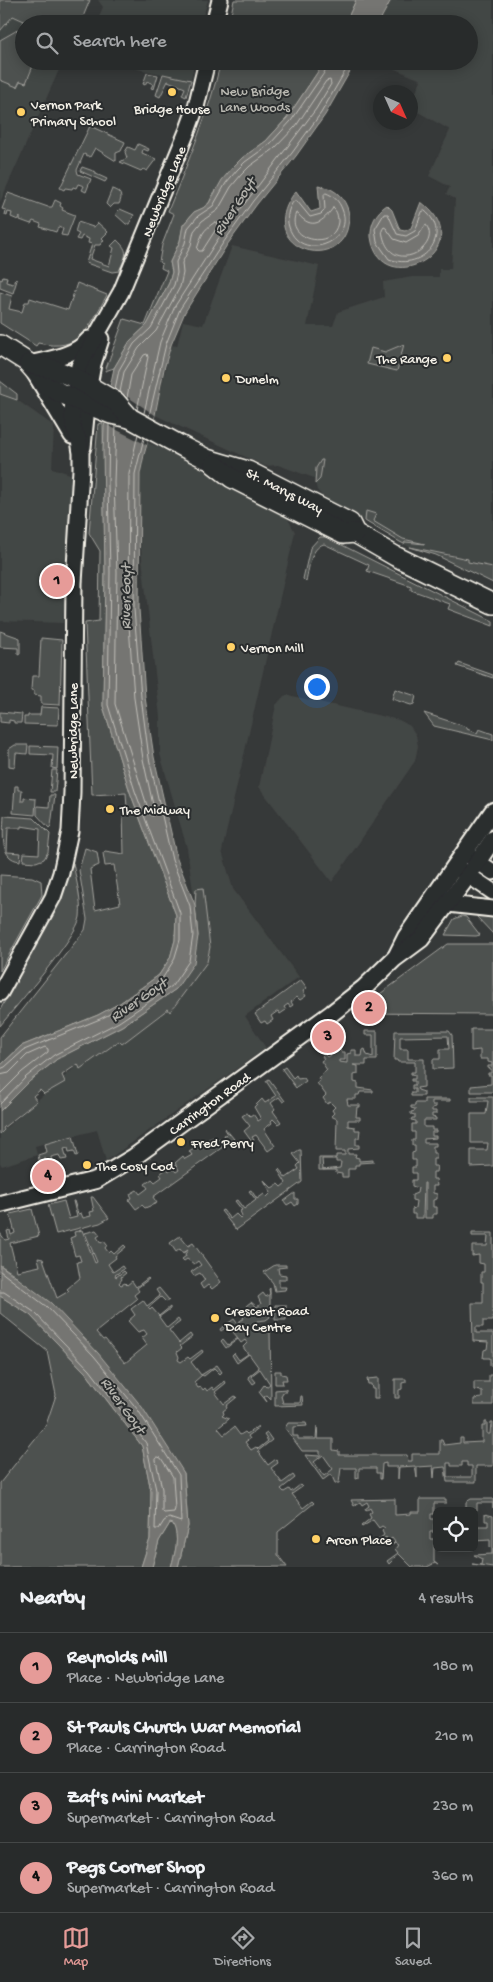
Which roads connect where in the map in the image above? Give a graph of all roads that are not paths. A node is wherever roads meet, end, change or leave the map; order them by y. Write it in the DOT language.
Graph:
graph roads {
  1 [pos="220,0"];
  2 [pos="216,15"];
  3 [pos="205,70"];
  4 [pos="108,316"];
  5 [pos="0,346"];
  6 [pos="29,364"];
  7 [pos="81,391"];
  8 [pos="81,453"];
  9 [pos="493,604"];
  10 [pos="493,811"];
  11 [pos="493,839"];
  12 [pos="471,857"];
  13 [pos="462,871"];
  14 [pos="493,872"];
  15 [pos="493,892"];
  16 [pos="448,904"];
  17 [pos="493,909"];
  18 [pos="394,959"];
  19 [pos="0,993"];
  20 [pos="0,1204"];
  1 -- 2 [label="street"];
  3 -- 4 [label="street, Newbridge Lane"];
  4 -- 6 [label="street"];
  4 -- 7 [label="street, Newbridge Lane"];
  5 -- 6 [label="main road, St. Marys Way"];
  6 -- 7 [label="main road, St. Marys Way"];
  6 -- 8 [label="street"];
  7 -- 8 [label="street, Newbridge Lane"];
  7 -- 9 [label="main road, St. Marys Way"];
  8 -- 19 [label="street, Newbridge Lane"];
  10 -- 12 [label="main road, Carrington Road"];
  11 -- 12 [label="main road, Carrington Road"];
  12 -- 13 [label="main road, Carrington Road"];
  12 -- 14 [label="street"];
  13 -- 15 [label="street"];
  13 -- 16 [label="main road, Carrington Road"];
  13 -- 18 [label="main road, Carrington Road"];
  16 -- 17 [label="street"];
  16 -- 18 [label="main road, Carrington Road"];
  18 -- 20 [label="main road, Carrington Road"];
}
